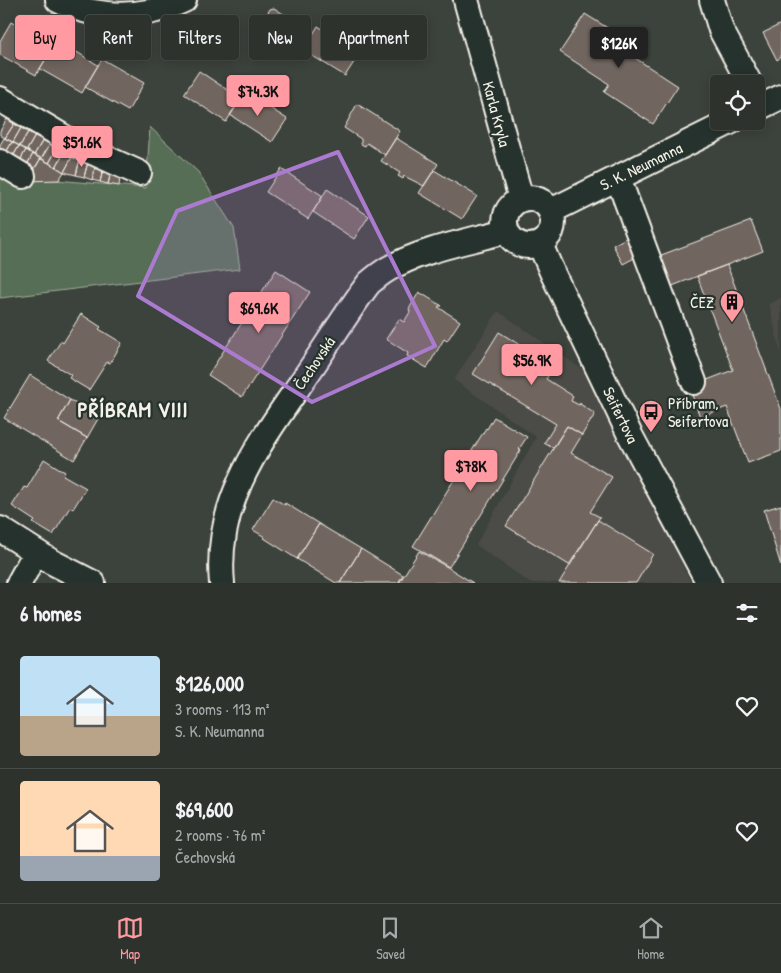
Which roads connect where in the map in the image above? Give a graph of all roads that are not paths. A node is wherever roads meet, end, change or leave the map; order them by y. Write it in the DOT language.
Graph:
graph roads {
  1 [pos="58,0"];
  2 [pos="184,0"];
  3 [pos="466,0"];
  4 [pos="712,0"];
  5 [pos="745,75"];
  6 [pos="0,99"];
  7 [pos="714,130"];
  8 [pos="0,162"];
  9 [pos="139,173"];
  10 [pos="23,176"];
  11 [pos="618,178"];
  12 [pos="521,199"];
  13 [pos="551,211"];
  14 [pos="506,231"];
  15 [pos="540,244"];
  16 [pos="694,382"];
  17 [pos="0,529"];
  18 [pos="36,552"];
  19 [pos="19,583"];
  20 [pos="93,583"];
  21 [pos="222,583"];
  22 [pos="708,583"];
  1 -- 2 [label="street"];
  3 -- 12 [label="street, Karla Kryla"];
  4 -- 5 [label="street"];
  6 -- 9 [label="street"];
  7 -- 11 [label="street, S. K. Neumanna"];
  8 -- 10 [label="street"];
  11 -- 13 [label="street, S. K. Neumanna"];
  11 -- 16 [label="street"];
  12 -- 13 [label="street"];
  12 -- 14 [label="street"];
  13 -- 15 [label="street"];
  14 -- 15 [label="street"];
  14 -- 21 [label="street, Čechovská"];
  15 -- 22 [label="street, Seifertova"];
  17 -- 18 [label="street"];
  18 -- 19 [label="street"];
  18 -- 20 [label="street"];
}
